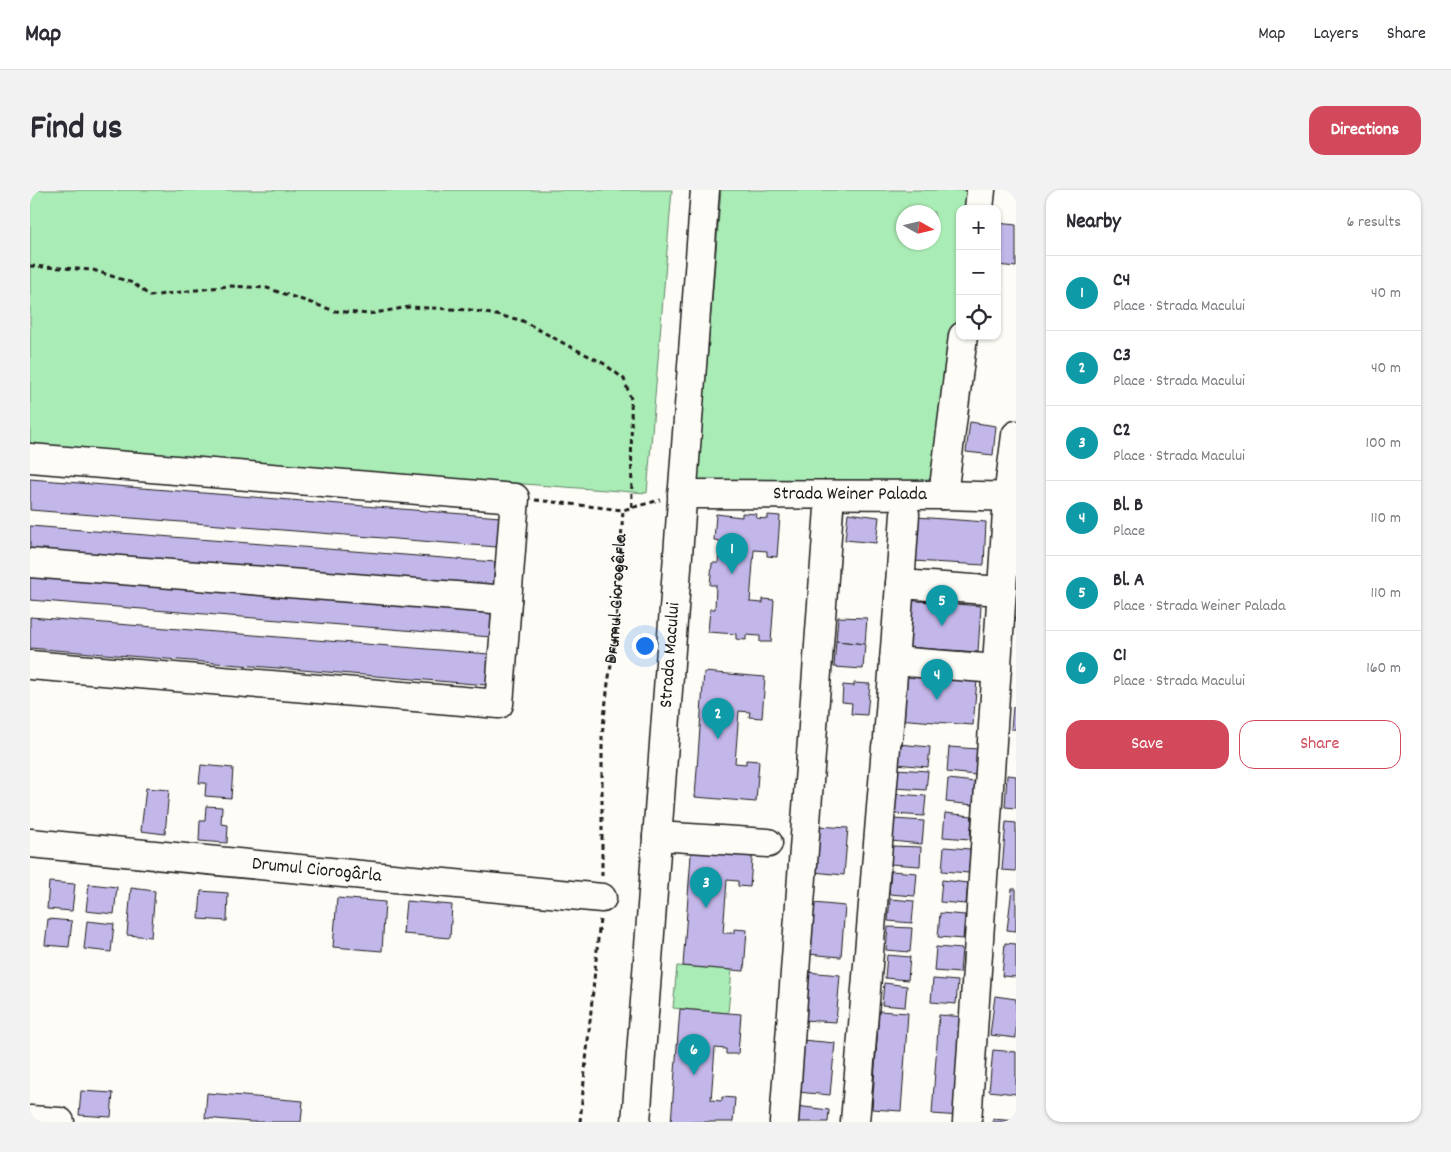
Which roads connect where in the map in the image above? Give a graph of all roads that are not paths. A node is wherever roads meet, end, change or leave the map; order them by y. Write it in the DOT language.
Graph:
graph roads {
  1 [pos="705,190"];
  2 [pos="982,190"];
  3 [pos="980,205"];
  4 [pos="962,340"];
  5 [pos="1016,435"];
  6 [pos="30,458"];
  7 [pos="682,494"];
  8 [pos="830,495"];
  9 [pos="943,495"];
  10 [pos="1012,497"];
  11 [pos="905,514"];
  12 [pos="30,563"];
  13 [pos="900,584"];
  14 [pos="1002,591"];
  15 [pos="507,600"];
  16 [pos="894,661"];
  17 [pos="30,666"];
  18 [pos="996,668"];
  19 [pos="657,836"];
  20 [pos="30,843"];
  21 [pos="768,843"];
  22 [pos="602,898"];
  23 [pos="30,1120"];
  24 [pos="60,1122"];
  25 [pos="636,1122"];
  26 [pos="784,1122"];
  27 [pos="855,1122"];
  28 [pos="967,1122"];
  1 -- 7 [label="street, Strada Macului"];
  2 -- 3 [label="street"];
  4 -- 9 [label="street"];
  5 -- 10 [label="street"];
  6 -- 15 [label="street"];
  7 -- 8 [label="street, Strada Weiner Palada"];
  7 -- 19 [label="street, Strada Macului"];
  8 -- 9 [label="street, Strada Weiner Palada"];
  8 -- 26 [label="street"];
  9 -- 10 [label="street, Strada Weiner Palada"];
  10 -- 14 [label="street"];
  11 -- 13 [label="street"];
  12 -- 15 [label="street"];
  13 -- 14 [label="street"];
  13 -- 16 [label="street"];
  14 -- 18 [label="street"];
  15 -- 17 [label="street"];
  16 -- 18 [label="street"];
  16 -- 27 [label="street"];
  18 -- 28 [label="street"];
  19 -- 21 [label="street"];
  19 -- 25 [label="street, Strada Macului"];
  20 -- 22 [label="street, Drumul Ciorogârla"];
  23 -- 24 [label="street"];
}
